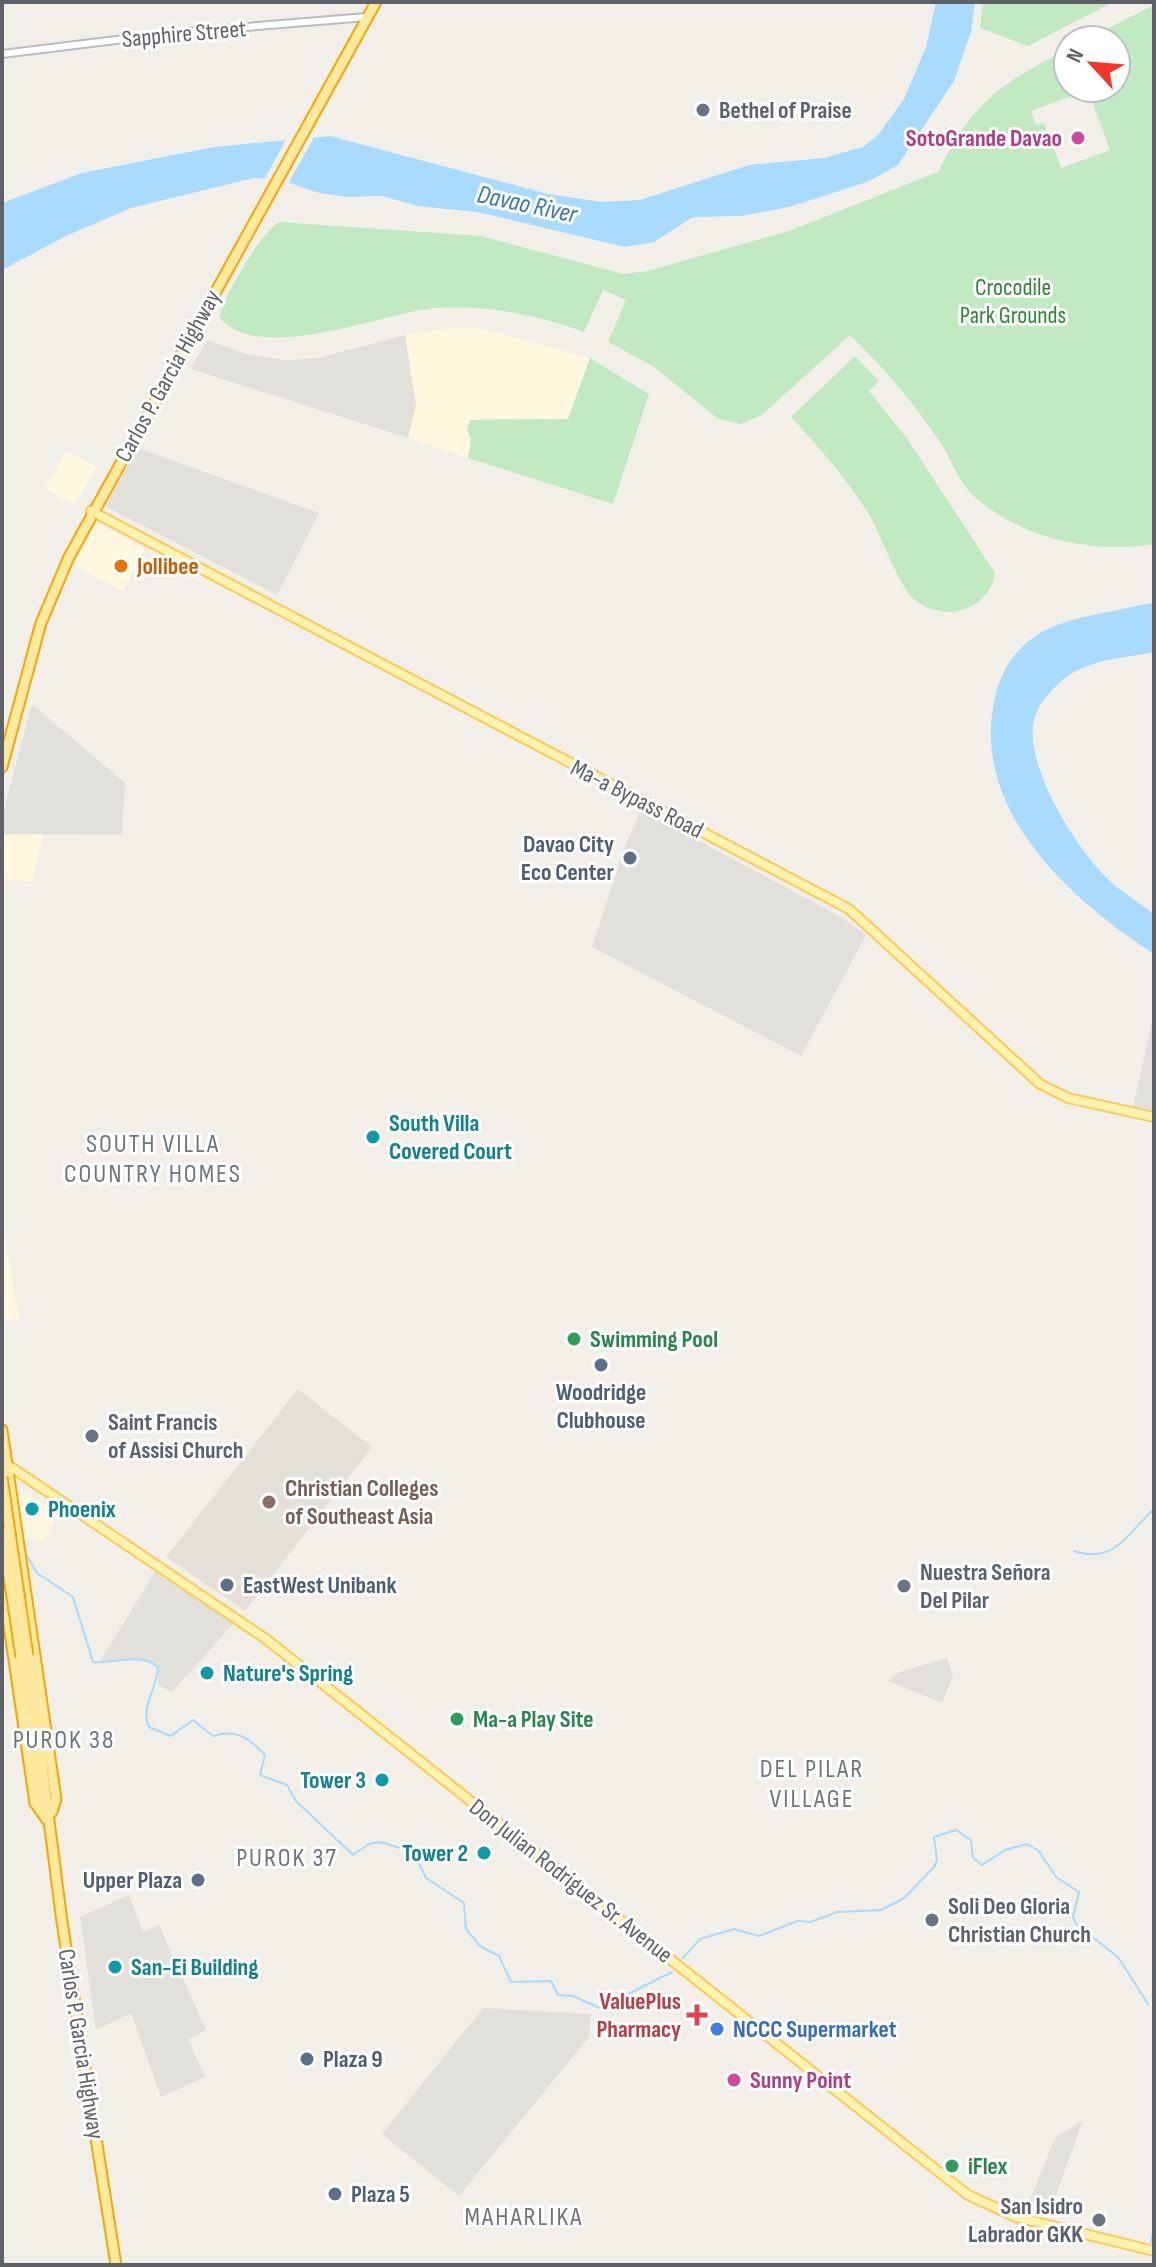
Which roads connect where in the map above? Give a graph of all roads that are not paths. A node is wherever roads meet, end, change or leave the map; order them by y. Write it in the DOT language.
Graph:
graph roads {
  1 [pos="376,2"];
  2 [pos="367,17"];
  3 [pos="2,54"];
  4 [pos="91,511"];
  5 [pos="2,767"];
  6 [pos="1154,1117"];
  7 [pos="2,1430"];
  8 [pos="5,1463"];
  9 [pos="2,1477"];
  10 [pos="7,1495"];
  11 [pos="16,1527"];
  12 [pos="2,1530"];
  13 [pos="21,1561"];
  14 [pos="2,1564"];
  15 [pos="2,1578"];
  16 [pos="27,1599"];
  17 [pos="6,1603"];
  18 [pos="33,1639"];
  19 [pos="11,1643"];
  20 [pos="24,1656"];
  21 [pos="48,1818"];
  22 [pos="1154,2251"];
  23 [pos="116,2265"];
  1 -- 2 [label="highway, Carlos P. Garcia Highway"];
  2 -- 3 [label="street, Sapphire Street"];
  2 -- 4 [label="highway, Carlos P. Garcia Highway"];
  4 -- 5 [label="highway, Carlos P. Garcia Highway"];
  4 -- 6 [label="main road, Ma-a Bypass Road"];
  7 -- 8 [label="highway, Carlos P. Garcia Highway"];
  8 -- 10 [label="highway, Carlos P. Garcia Highway"];
  8 -- 22 [label="main road, Don Julian Rodriguez Sr. Avenue"];
  9 -- 20 [label="highway, Carlos P. Garcia Highway, bridge"];
  10 -- 11 [label="highway, Carlos P. Garcia Highway"];
  11 -- 12 [label="highway"];
  11 -- 13 [label="highway, Carlos P. Garcia Highway"];
  12 -- 20 [label="highway, Carlos P. Garcia Highway, bridge"];
  13 -- 14 [label="highway"];
  13 -- 16 [label="highway, Carlos P. Garcia Highway"];
  15 -- 17 [label="highway, Carlos P. Garcia Highway"];
  16 -- 17 [label="highway"];
  16 -- 18 [label="highway, Carlos P. Garcia Highway"];
  17 -- 19 [label="highway, Carlos P. Garcia Highway"];
  18 -- 19 [label="highway"];
  18 -- 21 [label="highway, Carlos P. Garcia Highway"];
  19 -- 21 [label="highway, Carlos P. Garcia Highway"];
  20 -- 21 [label="highway, Carlos P. Garcia Highway"];
  21 -- 23 [label="highway, Carlos P. Garcia Highway"];
}
